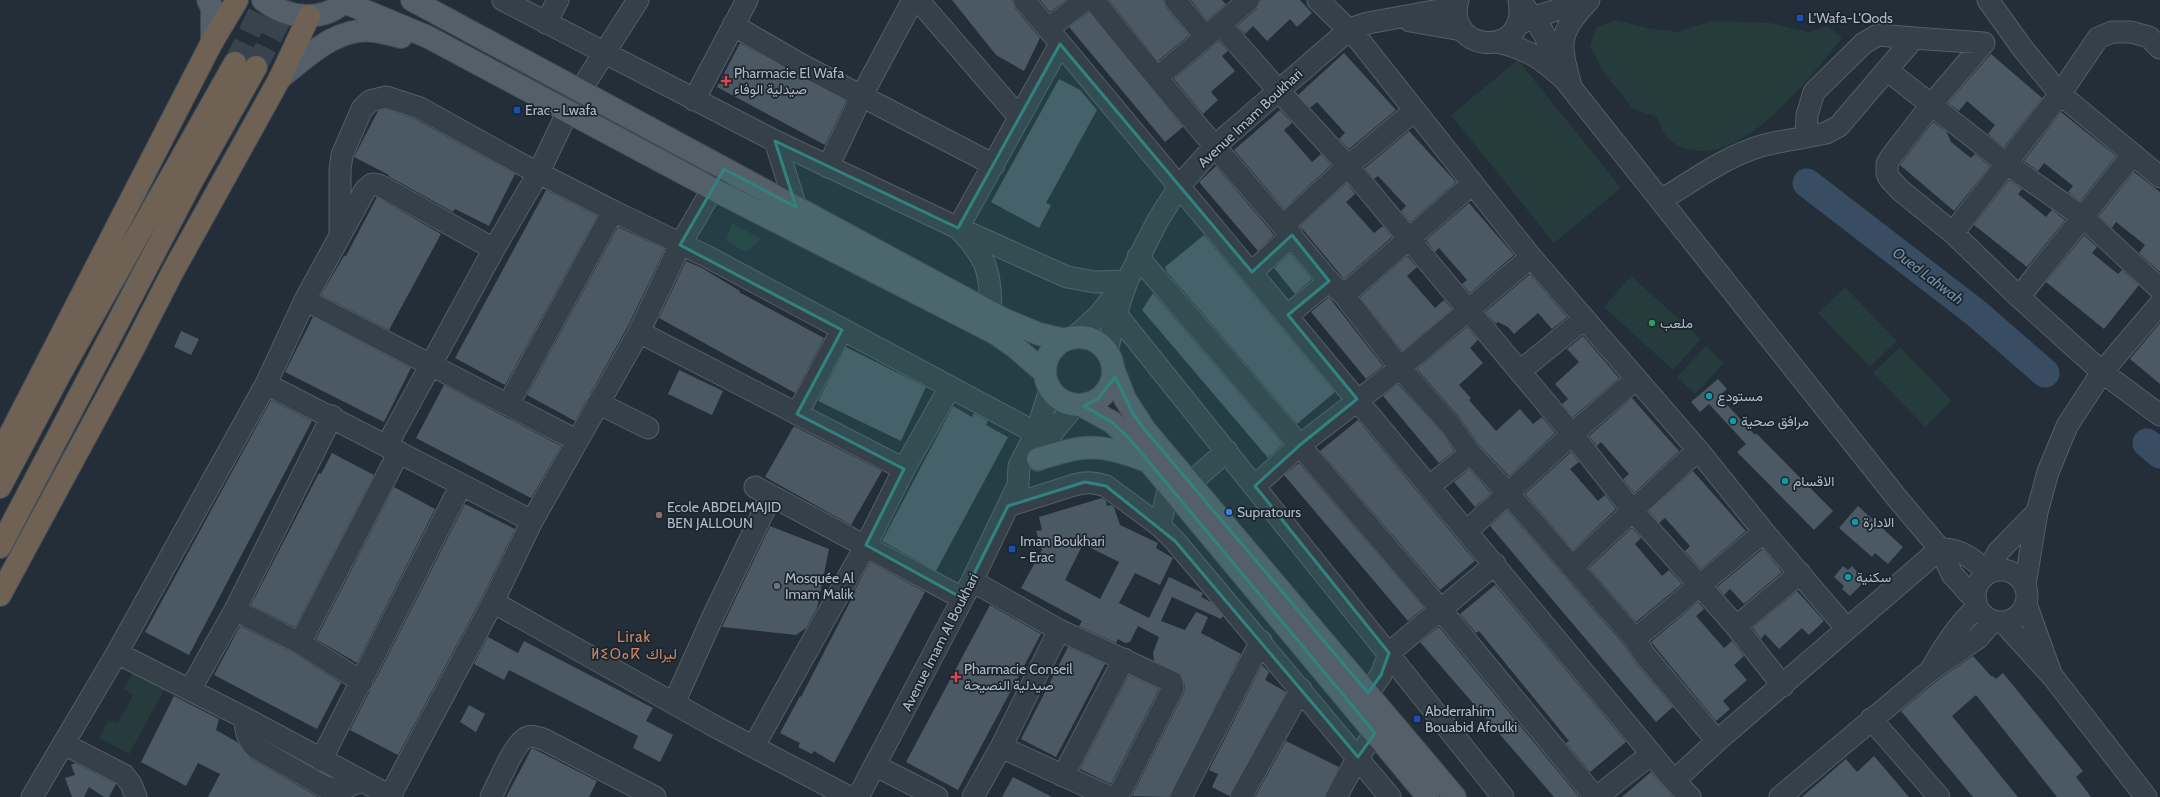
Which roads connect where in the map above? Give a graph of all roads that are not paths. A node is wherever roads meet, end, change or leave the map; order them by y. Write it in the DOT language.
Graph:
graph roads {
  1 [pos="208,0"];
  2 [pos="237,0"];
  3 [pos="262,0"];
  4 [pos="412,0"];
  5 [pos="441,0"];
  6 [pos="503,0"];
  7 [pos="558,0"];
  8 [pos="638,0"];
  9 [pos="747,0"];
  10 [pos="913,0"];
  11 [pos="918,0"];
  12 [pos="1024,0"];
  13 [pos="1093,0"];
  14 [pos="1175,0"];
  15 [pos="1318,0"];
  16 [pos="1519,0"];
  17 [pos="1580,0"];
  18 [pos="1589,0"];
  19 [pos="1988,0"];
  20 [pos="345,1"];
  21 [pos="1457,2"];
  22 [pos="1240,3"];
  23 [pos="1395,12"];
  24 [pos="309,16"];
  25 [pos="450,20"];
  26 [pos="1525,21"];
  27 [pos="546,23"];
  28 [pos="733,25"];
  29 [pos="1350,29"];
  30 [pos="1462,30"];
  31 [pos="1214,31"];
  32 [pos="1054,36"];
  33 [pos="428,37"];
  34 [pos="1914,38"];
  35 [pos="212,42"];
  36 [pos="1498,42"];
  37 [pos="2160,48"];
  38 [pos="604,52"];
  39 [pos="235,63"];
  40 [pos="256,67"];
  41 [pos="1888,71"];
  42 [pos="1158,77"];
  43 [pos="280,78"];
  44 [pos="1568,84"];
  45 [pos="1278,90"];
  46 [pos="580,91"];
  47 [pos="2060,94"];
  48 [pos="862,95"];
  49 [pos="694,100"];
  50 [pos="1931,105"];
  51 [pos="568,111"];
  52 [pos="1414,111"];
  53 [pos="1019,117"];
  54 [pos="1806,137"];
  55 [pos="775,141"];
  56 [pos="1215,146"];
  57 [pos="2133,154"];
  58 [pos="2007,164"];
  59 [pos="994,165"];
  60 [pos="1348,166"];
  61 [pos="828,167"];
  62 [pos="724,168"];
  63 [pos="2157,168"];
  64 [pos="539,172"];
  65 [pos="1472,184"];
  66 [pos="1180,185"];
  67 [pos="712,189"];
  68 [pos="1660,200"];
  69 [pos="796,207"];
  70 [pos="613,211"];
  71 [pos="2084,218"];
  72 [pos="958,228"];
  73 [pos="1288,230"];
  74 [pos="1953,233"];
  75 [pos="340,236"];
  76 [pos="1408,239"];
  77 [pos="680,245"];
  78 [pos="494,249"];
  79 [pos="1532,257"];
  80 [pos="1138,258"];
  81 [pos="1252,272"];
  82 [pos="1329,280"];
  83 [pos="1127,281"];
  84 [pos="2160,290"];
  85 [pos="1344,295"];
  86 [pos="2019,297"];
  87 [pos="305,300"];
  88 [pos="2160,304"];
  89 [pos="1468,310"];
  90 [pos="991,312"];
  91 [pos="1116,314"];
  92 [pos="1288,315"];
  93 [pos="1584,319"];
  94 [pos="842,330"];
  95 [pos="639,332"];
  96 [pos="1070,338"];
  97 [pos="1110,360"];
  98 [pos="432,366"];
  99 [pos="1400,368"];
  100 [pos="1520,372"];
  101 [pos="2102,372"];
  102 [pos="1636,379"];
  103 [pos="1047,382"];
  104 [pos="266,384"];
  105 [pos="950,387"];
  106 [pos="1357,399"];
  107 [pos="598,403"];
  108 [pos="508,405"];
  109 [pos="1078,405"];
  110 [pos="797,414"];
  111 [pos="2160,415"];
  112 [pos="332,416"];
  113 [pos="648,428"];
  114 [pos="1036,433"];
  115 [pos="1572,434"];
  116 [pos="576,440"];
  117 [pos="1300,445"];
  118 [pos="393,449"];
  119 [pos="1698,450"];
  120 [pos="1227,452"];
  121 [pos="1470,453"];
  122 [pos="0,454"];
  123 [pos="1038,458"];
  124 [pos="1150,462"];
  125 [pos="904,469"];
  126 [pos="461,484"];
  127 [pos="1180,484"];
  128 [pos="1018,485"];
  129 [pos="1255,486"];
  130 [pos="1430,486"];
  131 [pos="0,487"];
  132 [pos="1508,493"];
  133 [pos="1008,506"];
  134 [pos="1633,511"];
  135 [pos="2037,512"];
  136 [pos="532,521"];
  137 [pos="1160,526"];
  138 [pos="1467,531"];
  139 [pos="1764,532"];
  140 [pos="866,545"];
  141 [pos="0,547"];
  142 [pos="1940,549"];
  143 [pos="1495,564"];
  144 [pos="1572,567"];
  145 [pos="1991,572"];
  146 [pos="1800,573"];
  147 [pos="1699,586"];
  148 [pos="967,590"];
  149 [pos="2025,594"];
  150 [pos="0,595"];
  151 [pos="493,602"];
  152 [pos="1976,604"];
  153 [pos="235,610"];
  154 [pos="1441,610"];
  155 [pos="1998,621"];
  156 [pos="1736,626"];
  157 [pos="1847,629"];
  158 [pos="1059,630"];
  159 [pos="1635,639"];
  160 [pos="1261,641"];
  161 [pos="300,643"];
  162 [pos="117,653"];
  163 [pos="1389,653"];
  164 [pos="1124,659"];
  165 [pos="1931,670"];
  166 [pos="2053,677"];
  167 [pos="362,682"];
  168 [pos="1783,686"];
  169 [pos="1302,689"];
  170 [pos="190,690"];
  171 [pos="1368,694"];
  172 [pos="674,703"];
  173 [pos="245,718"];
  174 [pos="1872,719"];
  175 [pos="1375,733"];
  176 [pos="1718,742"];
  177 [pos="64,744"];
  178 [pos="754,746"];
  179 [pos="1001,747"];
  180 [pos="1651,754"];
  181 [pos="1358,758"];
  182 [pos="321,760"];
  183 [pos="876,766"];
  184 [pos="1063,776"];
  185 [pos="361,781"];
  186 [pos="1674,781"];
  187 [pos="628,791"];
  188 [pos="385,795"];
  189 [pos="32,797"];
  190 [pos="136,797"];
  191 [pos="491,797"];
  192 [pos="655,797"];
  193 [pos="849,797"];
  194 [pos="858,797"];
  195 [pos="937,797"];
  196 [pos="973,797"];
  197 [pos="1110,797"];
  198 [pos="1118,797"];
  199 [pos="1181,797"];
  200 [pos="1241,797"];
  201 [pos="1336,797"];
  202 [pos="1390,797"];
  203 [pos="1428,797"];
  204 [pos="1455,797"];
  205 [pos="1503,797"];
  206 [pos="1596,797"];
  207 [pos="1690,797"];
  208 [pos="1780,797"];
  209 [pos="1939,797"];
  210 [pos="2146,797"];
  1 -- 35 [label="main road"];
  2 -- 35 [label="highway"];
  3 -- 24 [label="main road"];
  4 -- 25 [label="main road"];
  5 -- 25 [label="main road"];
  6 -- 27 [label="street"];
  7 -- 27 [label="street"];
  8 -- 38 [label="street"];
  9 -- 28 [label="street"];
  10 -- 48 [label="street"];
  11 -- 53 [label="street"];
  12 -- 32 [label="street"];
  13 -- 32 [label="street"];
  13 -- 42 [label="street"];
  14 -- 31 [label="street"];
  15 -- 29 [label="street"];
  16 -- 26 [label="street"];
  17 -- 26 [label="street"];
  18 -- 44 [label="street"];
  19 -- 47 [label="street"];
  20 -- 24 [label="main road"];
  20 -- 33 [label="main road"];
  21 -- 23 [label="street"];
  21 -- 30 [label="street"];
  22 -- 31 [label="street"];
  23 -- 29 [label="street"];
  23 -- 30 [label="street"];
  24 -- 43 [label="highway"];
  25 -- 46 [label="main road"];
  26 -- 36 [label="street"];
  26 -- 44 [label="street"];
  27 -- 38 [label="street"];
  28 -- 48 [label="street"];
  28 -- 49 [label="street"];
  29 -- 45 [label="street, Avenue Imam Boukhari"];
  29 -- 52 [label="street"];
  30 -- 36 [label="street"];
  31 -- 42 [label="street"];
  31 -- 45 [label="street"];
  32 -- 53 [label="street"];
  32 -- 66 [label="street"];
  33 -- 43 [label="main road"];
  33 -- 51 [label="main road"];
  34 -- 41 [label="street"];
  34 -- 50 [label="street"];
  34 -- 54 [label="street"];
  35 -- 122 [label="highway"];
  36 -- 44 [label="street"];
  37 -- 47 [label="street"];
  38 -- 46 [label="street"];
  38 -- 49 [label="street"];
  39 -- 131 [label="highway"];
  40 -- 141 [label="highway"];
  41 -- 50 [label="street"];
  41 -- 54 [label="street"];
  42 -- 56 [label="street"];
  43 -- 150 [label="highway"];
  44 -- 68 [label="street"];
  45 -- 56 [label="street, Avenue Imam Boukhari"];
  45 -- 60 [label="street"];
  46 -- 62 [label="main road"];
  47 -- 57 [label="street"];
  47 -- 58 [label="street"];
  48 -- 59 [label="street"];
  48 -- 61 [label="street"];
  49 -- 55 [label="street"];
  50 -- 58 [label="street"];
  50 -- 74 [label="street"];
  51 -- 64 [label="street"];
  51 -- 67 [label="main road"];
  52 -- 60 [label="street"];
  52 -- 65 [label="street"];
  53 -- 59 [label="street"];
  54 -- 68 [label="street"];
  55 -- 61 [label="street"];
  55 -- 69 [label="street"];
  56 -- 66 [label="street, Avenue Imam Boukhari"];
  56 -- 73 [label="street"];
  57 -- 63 [label="street"];
  57 -- 71 [label="street"];
  58 -- 71 [label="street"];
  58 -- 74 [label="street"];
  59 -- 72 [label="street"];
  60 -- 73 [label="street"];
  60 -- 76 [label="street"];
  61 -- 72 [label="street"];
  62 -- 67 [label="street"];
  62 -- 69 [label="main road"];
  64 -- 70 [label="street"];
  64 -- 75 [label="street"];
  64 -- 78 [label="street"];
  65 -- 76 [label="street"];
  65 -- 79 [label="street"];
  66 -- 80 [label="street, Avenue Imam Boukhari"];
  66 -- 81 [label="street"];
  67 -- 77 [label="street"];
  67 -- 103 [label="main road"];
  68 -- 142 [label="street"];
  69 -- 90 [label="main road"];
  70 -- 77 [label="street"];
  70 -- 108 [label="street"];
  71 -- 84 [label="street"];
  71 -- 86 [label="street"];
  72 -- 83 [label="street"];
  72 -- 90 [label="street"];
  73 -- 81 [label="street"];
  73 -- 82 [label="street"];
  74 -- 86 [label="street"];
  75 -- 78 [label="street"];
  75 -- 87 [label="street"];
  76 -- 85 [label="street"];
  76 -- 89 [label="street"];
  77 -- 94 [label="street"];
  77 -- 95 [label="street"];
  78 -- 98 [label="street"];
  79 -- 89 [label="street"];
  79 -- 93 [label="street"];
  80 -- 83 [label="street, Avenue Imam Boukhari"];
  80 -- 117 [label="street"];
  81 -- 92 [label="street"];
  82 -- 85 [label="street"];
  82 -- 92 [label="street"];
  83 -- 91 [label="street, Avenue Imam Boukhari"];
  83 -- 96 [label="street, Avenue Imam Boukhari"];
  85 -- 99 [label="street"];
  86 -- 101 [label="street"];
  87 -- 98 [label="street"];
  87 -- 104 [label="street"];
  88 -- 101 [label="street"];
  89 -- 99 [label="street"];
  89 -- 100 [label="street"];
  90 -- 96 [label="main road"];
  91 -- 97 [label="street, Avenue Imam Boukhari"];
  91 -- 120 [label="street"];
  92 -- 106 [label="street"];
  93 -- 100 [label="street"];
  93 -- 102 [label="street"];
  94 -- 105 [label="street"];
  94 -- 110 [label="street"];
  95 -- 107 [label="street"];
  95 -- 110 [label="street"];
  96 -- 97 [label="main road"];
  96 -- 103 [label="main road"];
  97 -- 109 [label="main road"];
  97 -- 127 [label="main road"];
  98 -- 108 [label="street"];
  98 -- 118 [label="street"];
  99 -- 106 [label="street"];
  99 -- 121 [label="street"];
  100 -- 115 [label="street"];
  101 -- 111 [label="street"];
  101 -- 135 [label="street"];
  102 -- 115 [label="street"];
  102 -- 119 [label="street"];
  103 -- 109 [label="main road"];
  103 -- 114 [label="street, Avenue Imam Al Boukhari"];
  104 -- 112 [label="street"];
  104 -- 162 [label="street"];
  105 -- 114 [label="street"];
  105 -- 125 [label="street"];
  106 -- 117 [label="street"];
  106 -- 130 [label="street"];
  107 -- 113 [label="street"];
  107 -- 116 [label="street"];
  108 -- 116 [label="street"];
  109 -- 123 [label="street, Avenue Imam Al Boukhari"];
  109 -- 124 [label="main road"];
  110 -- 125 [label="street"];
  112 -- 118 [label="street"];
  112 -- 153 [label="street"];
  114 -- 128 [label="street, Avenue Imam Al Boukhari"];
  115 -- 132 [label="street"];
  115 -- 134 [label="street"];
  116 -- 136 [label="street"];
  117 -- 129 [label="street"];
  117 -- 154 [label="street"];
  118 -- 126 [label="street"];
  118 -- 161 [label="street"];
  119 -- 134 [label="street"];
  119 -- 139 [label="street"];
  120 -- 127 [label="street"];
  120 -- 129 [label="street"];
  121 -- 130 [label="street"];
  121 -- 132 [label="street"];
  123 -- 124 [label="main road"];
  123 -- 128 [label="street, Avenue Imam Al Boukhari"];
  124 -- 127 [label="main road"];
  125 -- 140 [label="street"];
  126 -- 136 [label="street"];
  126 -- 167 [label="street"];
  127 -- 137 [label="street"];
  127 -- 171 [label="main road"];
  127 -- 175 [label="main road"];
  128 -- 133 [label="street, Avenue Imam Al Boukhari"];
  129 -- 163 [label="street"];
  130 -- 138 [label="street"];
  132 -- 138 [label="street"];
  132 -- 144 [label="street"];
  133 -- 137 [label="street"];
  133 -- 148 [label="street, Avenue Imam Al Boukhari"];
  134 -- 144 [label="street"];
  134 -- 147 [label="street"];
  135 -- 145 [label="street"];
  135 -- 149 [label="street"];
  136 -- 151 [label="street"];
  137 -- 160 [label="street"];
  138 -- 143 [label="street"];
  139 -- 146 [label="street"];
  139 -- 147 [label="street"];
  140 -- 148 [label="street"];
  140 -- 172 [label="street"];
  140 -- 178 [label="street"];
  142 -- 145 [label="street"];
  142 -- 152 [label="street"];
  142 -- 157 [label="street"];
  143 -- 154 [label="street"];
  143 -- 180 [label="street"];
  144 -- 159 [label="street"];
  145 -- 149 [label="street"];
  145 -- 152 [label="street"];
  146 -- 156 [label="street"];
  146 -- 157 [label="street"];
  147 -- 156 [label="street"];
  147 -- 159 [label="street"];
  148 -- 158 [label="street"];
  148 -- 183 [label="street, Avenue Imam Al Boukhari"];
  149 -- 155 [label="street"];
  149 -- 166 [label="street"];
  151 -- 172 [label="street"];
  151 -- 188 [label="street"];
  152 -- 155 [label="street"];
  152 -- 165 [label="street"];
  153 -- 161 [label="street"];
  153 -- 170 [label="street"];
  154 -- 163 [label="street"];
  154 -- 206 [label="street"];
  155 -- 165 [label="street"];
  155 -- 166 [label="street"];
  156 -- 168 [label="street"];
  157 -- 168 [label="street"];
  158 -- 164 [label="street"];
  158 -- 179 [label="street"];
  159 -- 176 [label="street"];
  160 -- 169 [label="street"];
  160 -- 199 [label="street"];
  161 -- 167 [label="street"];
  162 -- 170 [label="street"];
  162 -- 177 [label="street"];
  163 -- 171 [label="street"];
  163 -- 205 [label="street"];
  164 -- 184 [label="street"];
  164 -- 198 [label="street"];
  165 -- 174 [label="street"];
  166 -- 210 [label="street"];
  167 -- 182 [label="street"];
  168 -- 176 [label="street"];
  169 -- 181 [label="street"];
  169 -- 200 [label="street"];
  170 -- 173 [label="street"];
  171 -- 204 [label="main road"];
  172 -- 178 [label="street"];
  173 -- 182 [label="street"];
  173 -- 185 [label="street"];
  174 -- 208 [label="street"];
  174 -- 209 [label="street"];
  175 -- 181 [label="street"];
  175 -- 203 [label="main road"];
  176 -- 186 [label="street"];
  177 -- 189 [label="street"];
  177 -- 190 [label="street"];
  178 -- 193 [label="street"];
  179 -- 184 [label="street"];
  179 -- 196 [label="street"];
  180 -- 186 [label="street"];
  180 -- 206 [label="street"];
  181 -- 201 [label="street"];
  181 -- 202 [label="street"];
  182 -- 185 [label="street"];
  183 -- 194 [label="street, Avenue Imam Al Boukhari"];
  183 -- 195 [label="street"];
  184 -- 197 [label="street"];
  185 -- 188 [label="street"];
  186 -- 207 [label="street"];
  187 -- 191 [label="street"];
  187 -- 192 [label="street"];
}
